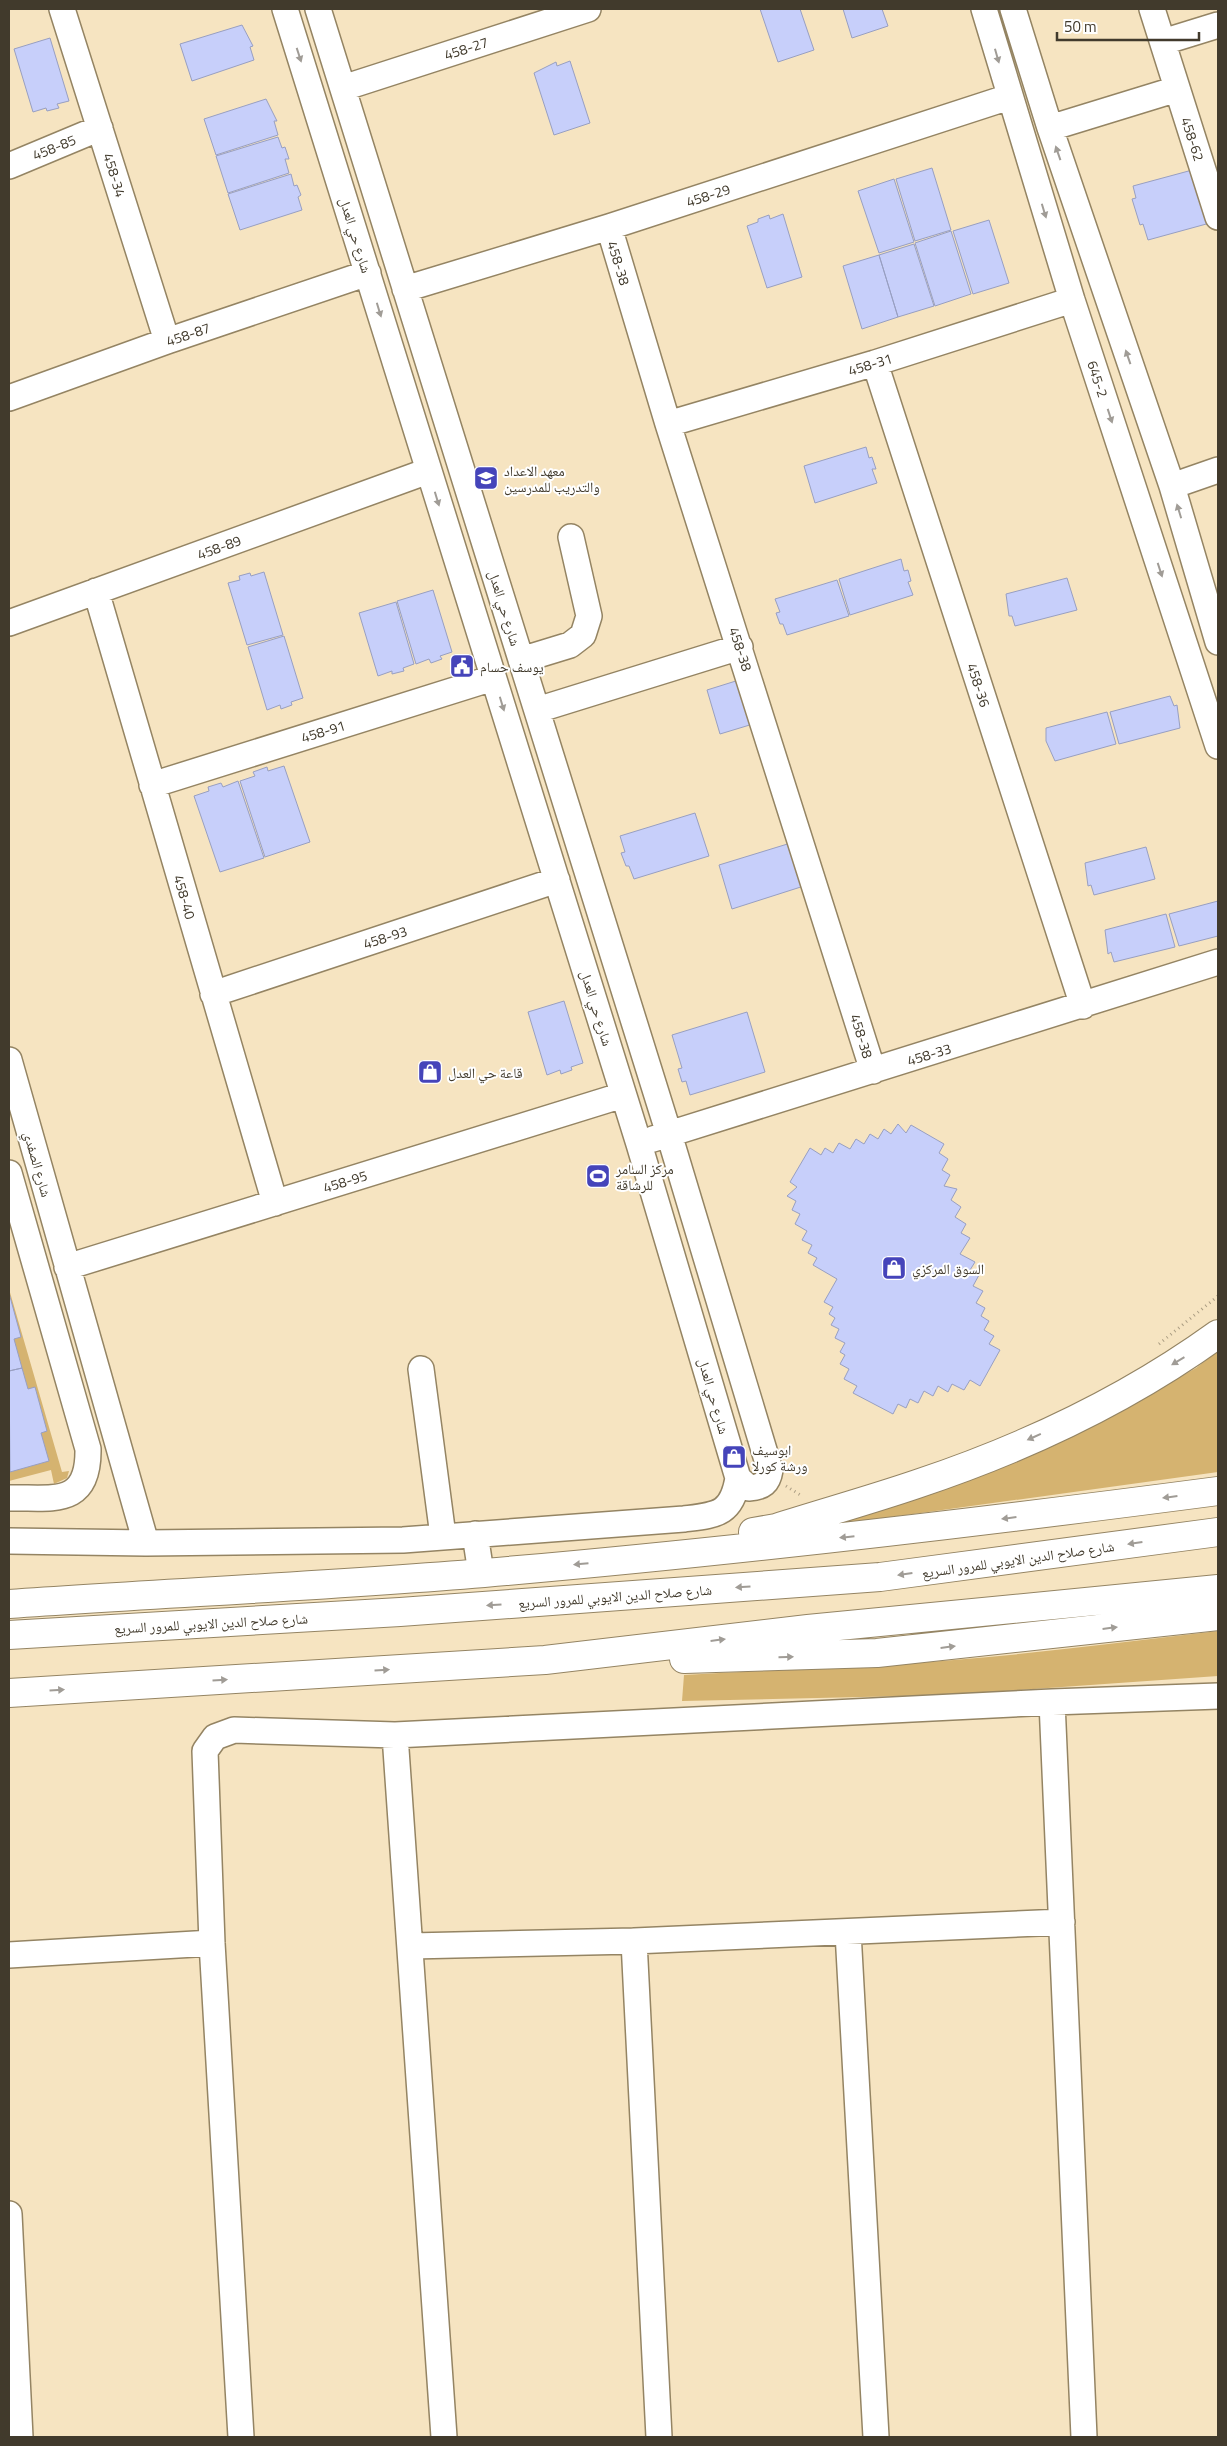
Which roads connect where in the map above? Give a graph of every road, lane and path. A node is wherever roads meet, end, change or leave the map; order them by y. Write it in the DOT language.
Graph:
graph roads {
  1 [pos="62,9"];
  2 [pos="284,9"];
  3 [pos="318,9"];
  4 [pos="588,9"];
  5 [pos="984,9"];
  6 [pos="1012,9"];
  7 [pos="1152,9"];
  8 [pos="1218,25"];
  9 [pos="1163,42"];
  10 [pos="343,88"];
  11 [pos="1177,89"];
  12 [pos="1010,97"];
  13 [pos="100,128"];
  14 [pos="1050,128"];
  15 [pos="9,166"];
  16 [pos="1218,217"];
  17 [pos="609,227"];
  18 [pos="368,273"];
  19 [pos="405,289"];
  20 [pos="1072,300"];
  21 [pos="167,341"];
  22 [pos="874,363"];
  23 [pos="9,398"];
  24 [pos="668,424"];
  25 [pos="428,470"];
  26 [pos="1218,470"];
  27 [pos="1172,486"];
  28 [pos="571,537"];
  29 [pos="96,591"];
  30 [pos="9,623"];
  31 [pos="1218,642"];
  32 [pos="740,647"];
  33 [pos="521,660"];
  34 [pos="494,678"];
  35 [pos="537,710"];
  36 [pos="1218,746"];
  37 [pos="152,785"];
  38 [pos="557,880"];
  39 [pos="1218,962"];
  40 [pos="213,994"];
  41 [pos="1083,1006"];
  42 [pos="9,1060"];
  43 [pos="873,1071"];
  44 [pos="623,1095"];
  45 [pos="669,1134"];
  46 [pos="639,1144"];
  47 [pos="9,1173"];
  48 [pos="274,1203"];
  49 [pos="67,1267"];
  50 [pos="1218,1296"];
  51 [pos="1218,1334"];
  52 [pos="1158,1345"];
  53 [pos="421,1370"];
  54 [pos="738,1478"];
  55 [pos="1218,1491"];
  56 [pos="9,1498"];
  57 [pos="1218,1532"];
  58 [pos="474,1534"];
  59 [pos="443,1536"];
  60 [pos="9,1541"];
  61 [pos="146,1543"];
  62 [pos="613,1561"];
  63 [pos="481,1573"];
  64 [pos="1218,1589"];
  65 [pos="9,1604"];
  66 [pos="1218,1616"];
  67 [pos="9,1635"];
  68 [pos="545,1660"];
  69 [pos="9,1693"];
  70 [pos="1218,1696"];
  71 [pos="1052,1702"];
  72 [pos="394,1735"];
  73 [pos="1062,1922"];
  74 [pos="848,1932"];
  75 [pos="634,1941"];
  76 [pos="212,1943"];
  77 [pos="411,1946"];
  78 [pos="9,1955"];
  79 [pos="9,2214"];
  80 [pos="20,2437"];
  81 [pos="241,2437"];
  82 [pos="444,2437"];
  83 [pos="659,2437"];
  84 [pos="876,2437"];
  85 [pos="1084,2437"];
  1 -- 13 [label="street, 458-34"];
  2 -- 18 [label="street, شارع حي العدل, one-way"];
  3 -- 10 [label="street, شارع حي العدل"];
  4 -- 10 [label="street, 458-27"];
  5 -- 12 [label="street, 645-2, one-way"];
  6 -- 14 [label="street"];
  7 -- 9 [label="street, 458-62"];
  8 -- 9 [label="street"];
  9 -- 11 [label="street, 458-62"];
  10 -- 19 [label="street, شارع حي العدل"];
  11 -- 14 [label="street"];
  11 -- 16 [label="street, 458-62"];
  12 -- 17 [label="street, 458-29"];
  12 -- 20 [label="street, 645-2, one-way"];
  13 -- 15 [label="street, 458-85"];
  13 -- 21 [label="street, 458-34"];
  27 -- 14 [label="street, one-way"];
  17 -- 19 [label="street, 458-29"];
  17 -- 24 [label="street, 458-38"];
  18 -- 21 [label="street, 458-87"];
  18 -- 25 [label="street, شارع حي العدل, one-way"];
  19 -- 33 [label="street, شارع حي العدل"];
  20 -- 22 [label="street, 458-31"];
  20 -- 36 [label="street, 645-2, one-way"];
  21 -- 23 [label="street, 458-87"];
  22 -- 24 [label="street, 458-31"];
  22 -- 41 [label="street, 458-36"];
  24 -- 32 [label="street, 458-38"];
  25 -- 29 [label="street, 458-89"];
  25 -- 34 [label="street, شارع حي العدل, one-way"];
  26 -- 27 [label="street"];
  31 -- 27 [label="street, one-way"];
  28 -- 33 [label="street"];
  29 -- 30 [label="street, 458-89"];
  29 -- 37 [label="street, 458-40"];
  32 -- 35 [label="street"];
  32 -- 43 [label="street, 458-38"];
  33 -- 35 [label="street, شارع حي العدل"];
  34 -- 37 [label="street, 458-91"];
  34 -- 38 [label="street, شارع حي العدل, one-way"];
  35 -- 45 [label="street, شارع حي العدل"];
  37 -- 40 [label="street, 458-40"];
  38 -- 40 [label="street, 458-93"];
  38 -- 44 [label="street, شارع حي العدل"];
  39 -- 41 [label="street, 458-33"];
  40 -- 48 [label="street, 458-40"];
  41 -- 43 [label="street, 458-33"];
  42 -- 49 [label="street, شارع الصفدي"];
  43 -- 45 [label="street, 458-33"];
  44 -- 46 [label="street, شارع حي العدل"];
  44 -- 48 [label="street, 458-95"];
  45 -- 46 [label="street, 458-33"];
  45 -- 54 [label="street, شارع حي العدل"];
  46 -- 54 [label="street, شارع حي العدل"];
  47 -- 56 [label="street"];
  48 -- 49 [label="street, 458-95"];
  49 -- 61 [label="street, شارع الصفدي"];
  50 -- 52 [label="path"];
  51 -- 62 [label="highway, one-way"];
  53 -- 59 [label="street"];
  54 -- 58 [label="street"];
  55 -- 62 [label="highway, one-way"];
  57 -- 67 [label="highway, شارع صلاح الدين الايوبي للمرور السريع, one-way"];
  58 -- 59 [label="street"];
  58 -- 63 [label="street"];
  59 -- 61 [label="street"];
  60 -- 61 [label="street"];
  62 -- 63 [label="highway, one-way"];
  63 -- 65 [label="highway"];
  68 -- 64 [label="highway, one-way"];
  68 -- 66 [label="highway, one-way"];
  69 -- 68 [label="highway, one-way"];
  70 -- 71 [label="street"];
  71 -- 72 [label="street"];
  71 -- 73 [label="street"];
  72 -- 76 [label="street"];
  72 -- 77 [label="street"];
  73 -- 74 [label="street"];
  73 -- 85 [label="street"];
  74 -- 75 [label="street"];
  74 -- 84 [label="street"];
  75 -- 77 [label="street"];
  75 -- 83 [label="street"];
  76 -- 78 [label="street"];
  76 -- 81 [label="street"];
  77 -- 82 [label="street"];
  79 -- 80 [label="street"];
}
